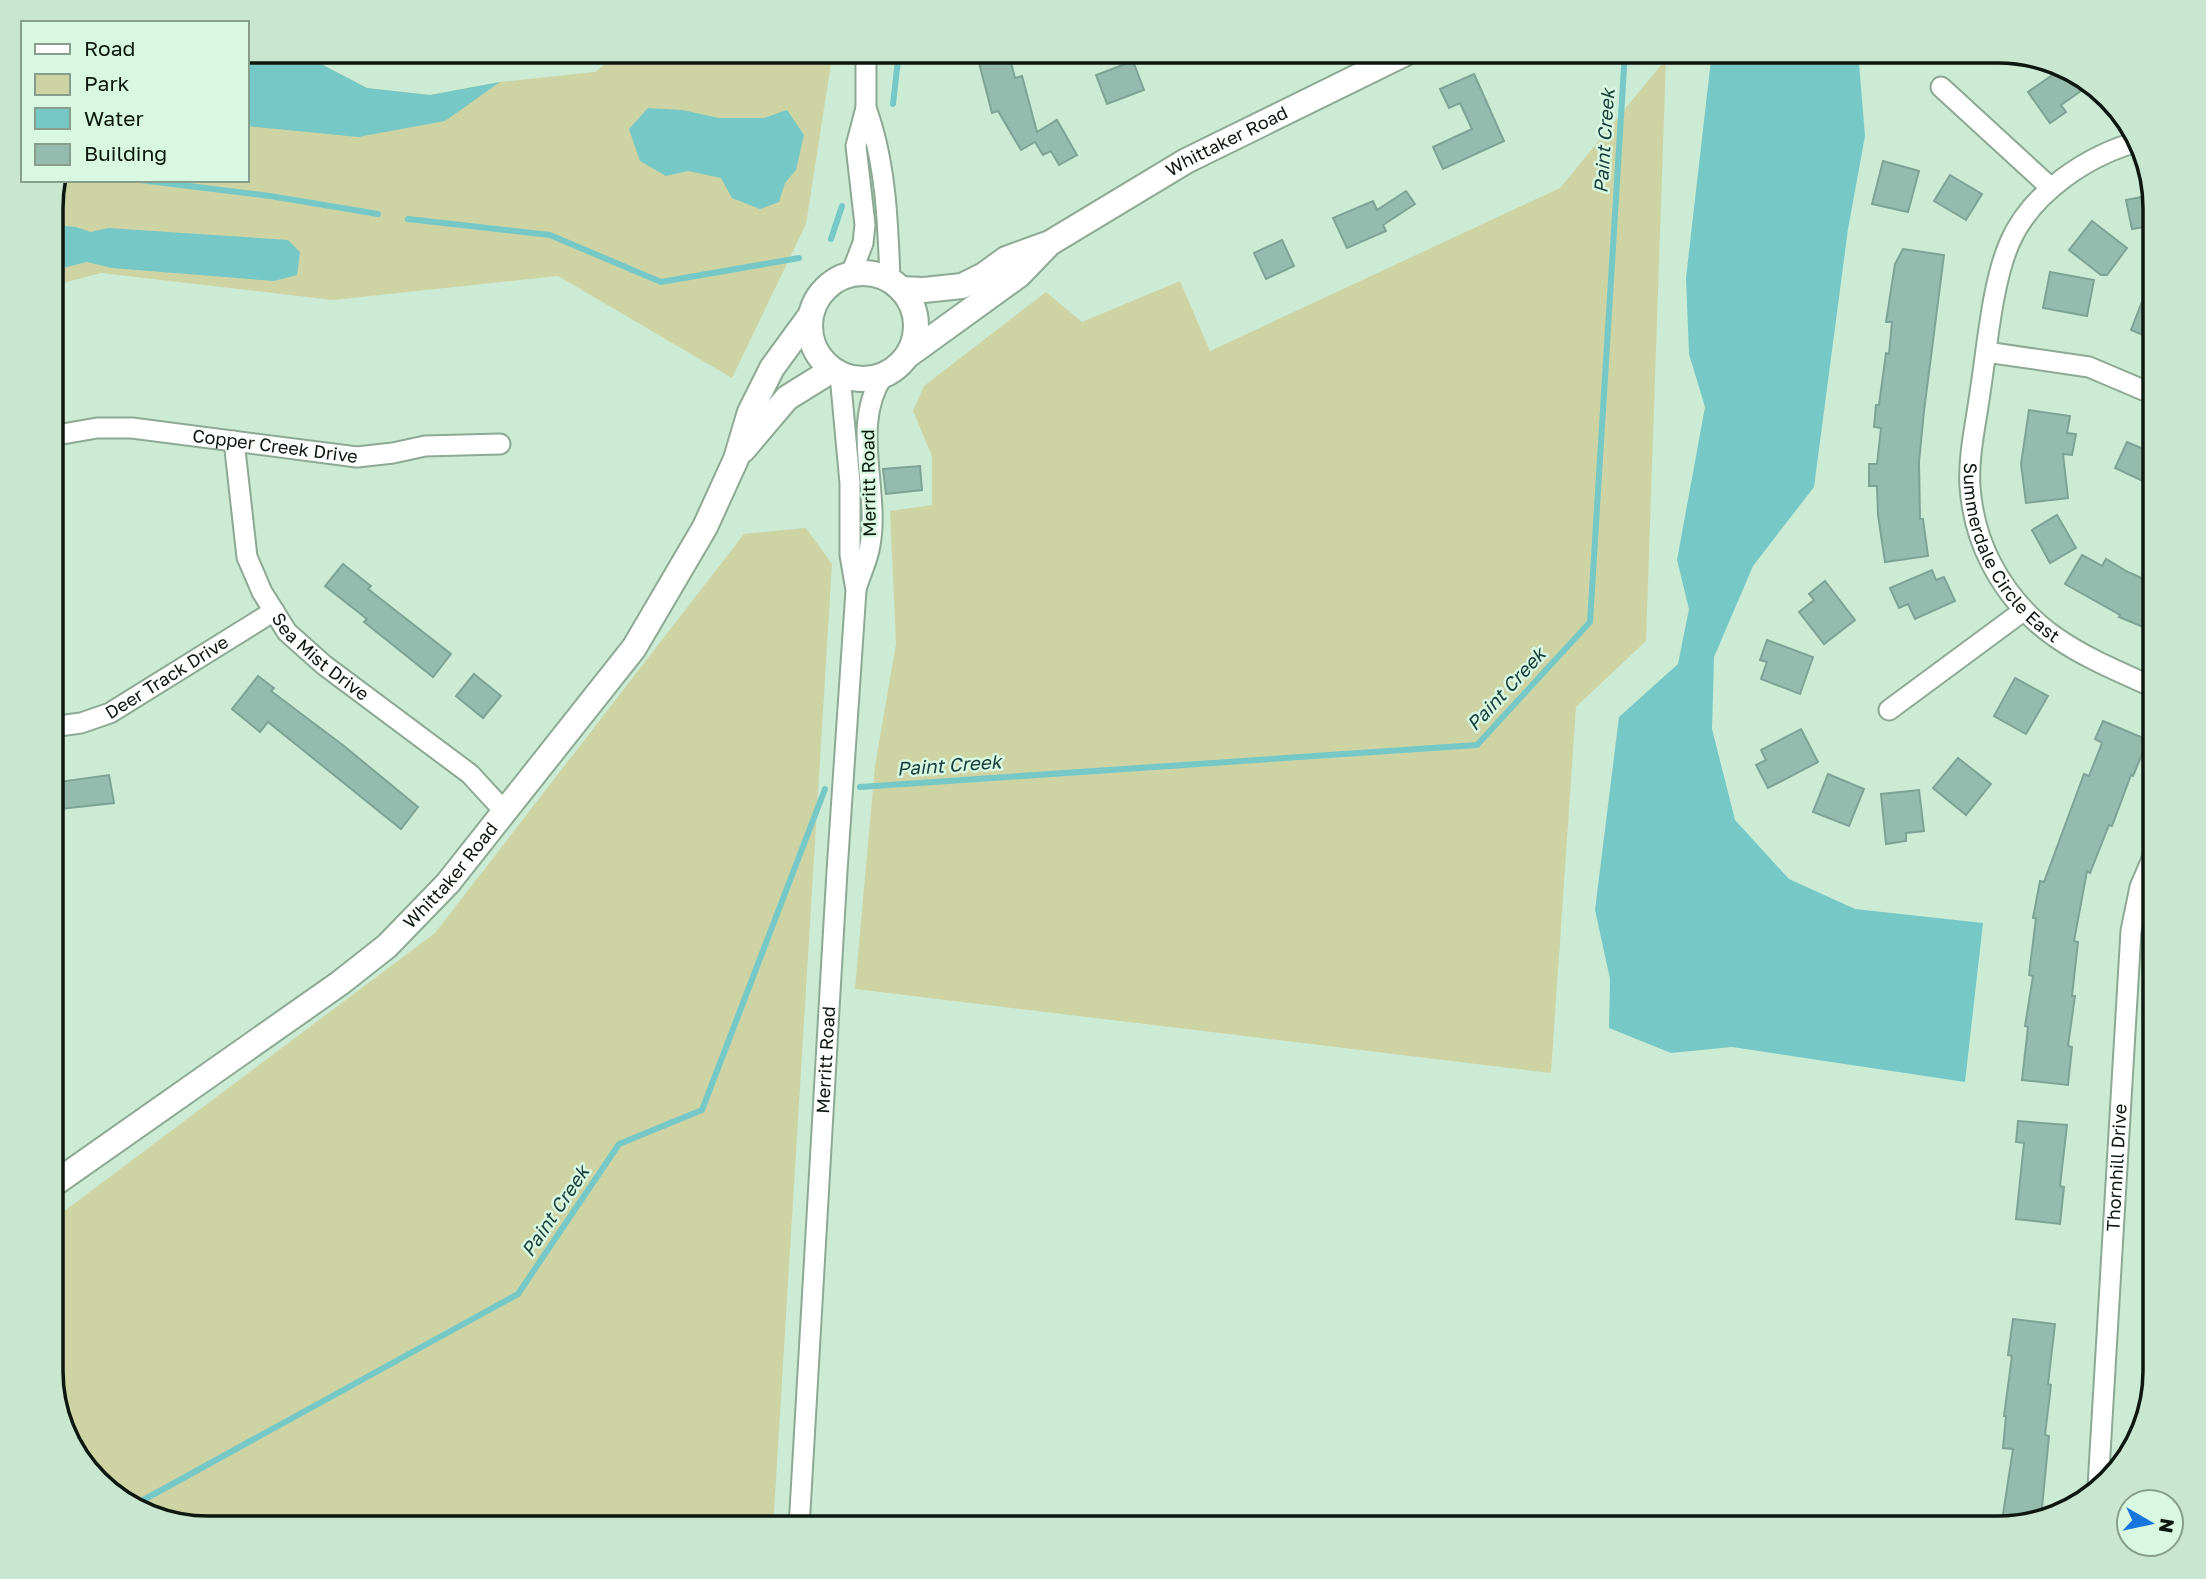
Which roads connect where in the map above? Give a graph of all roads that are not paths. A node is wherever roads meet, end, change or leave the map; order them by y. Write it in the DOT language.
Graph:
graph roads {
  1 [pos="866,63"];
  2 [pos="1386,63"];
  3 [pos="1941,87"];
  4 [pos="866,108"];
  5 [pos="2128,145"];
  6 [pos="2051,188"];
  7 [pos="1050,243"];
  8 [pos="851,274"];
  9 [pos="896,285"];
  10 [pos="810,316"];
  11 [pos="1986,352"];
  12 [pos="907,356"];
  13 [pos="836,372"];
  14 [pos="883,376"];
  15 [pos="2143,390"];
  16 [pos="63,434"];
  17 [pos="234,441"];
  18 [pos="500,444"];
  19 [pos="736,459"];
  20 [pos="856,590"];
  21 [pos="274,611"];
  22 [pos="2023,611"];
  23 [pos="2143,683"];
  24 [pos="1889,710"];
  25 [pos="63,725"];
  26 [pos="505,812"];
  27 [pos="2143,880"];
  28 [pos="63,1178"];
  29 [pos="2099,1474"];
  30 [pos="800,1516"];
  1 -- 4 [label="street"];
  2 -- 7 [label="main road, Whittaker Road"];
  3 -- 6 [label="street"];
  4 -- 8 [label="street"];
  4 -- 9 [label="street"];
  5 -- 6 [label="street, Summerdale Circle East"];
  6 -- 11 [label="street, Summerdale Circle East"];
  7 -- 9 [label="main road, Whittaker Road"];
  7 -- 12 [label="main road, Whittaker Road"];
  8 -- 9 [label="main road"];
  8 -- 10 [label="main road"];
  9 -- 12 [label="main road"];
  10 -- 13 [label="main road"];
  10 -- 19 [label="main road, Whittaker Road"];
  11 -- 15 [label="street"];
  11 -- 22 [label="street, Summerdale Circle East"];
  12 -- 14 [label="main road"];
  13 -- 14 [label="main road"];
  13 -- 19 [label="main road, Whittaker Road"];
  13 -- 20 [label="street, Merritt Road"];
  14 -- 20 [label="street, Merritt Road"];
  16 -- 17 [label="street, Copper Creek Drive"];
  17 -- 18 [label="street, Copper Creek Drive"];
  17 -- 21 [label="street, Sea Mist Drive"];
  19 -- 26 [label="main road, Whittaker Road"];
  20 -- 30 [label="street, Merritt Road"];
  21 -- 25 [label="street, Deer Track Drive"];
  21 -- 26 [label="street, Sea Mist Drive"];
  22 -- 23 [label="street, Summerdale Circle East"];
  22 -- 24 [label="street"];
  26 -- 28 [label="main road, Whittaker Road"];
  27 -- 29 [label="street, Thornhill Drive"];
}
